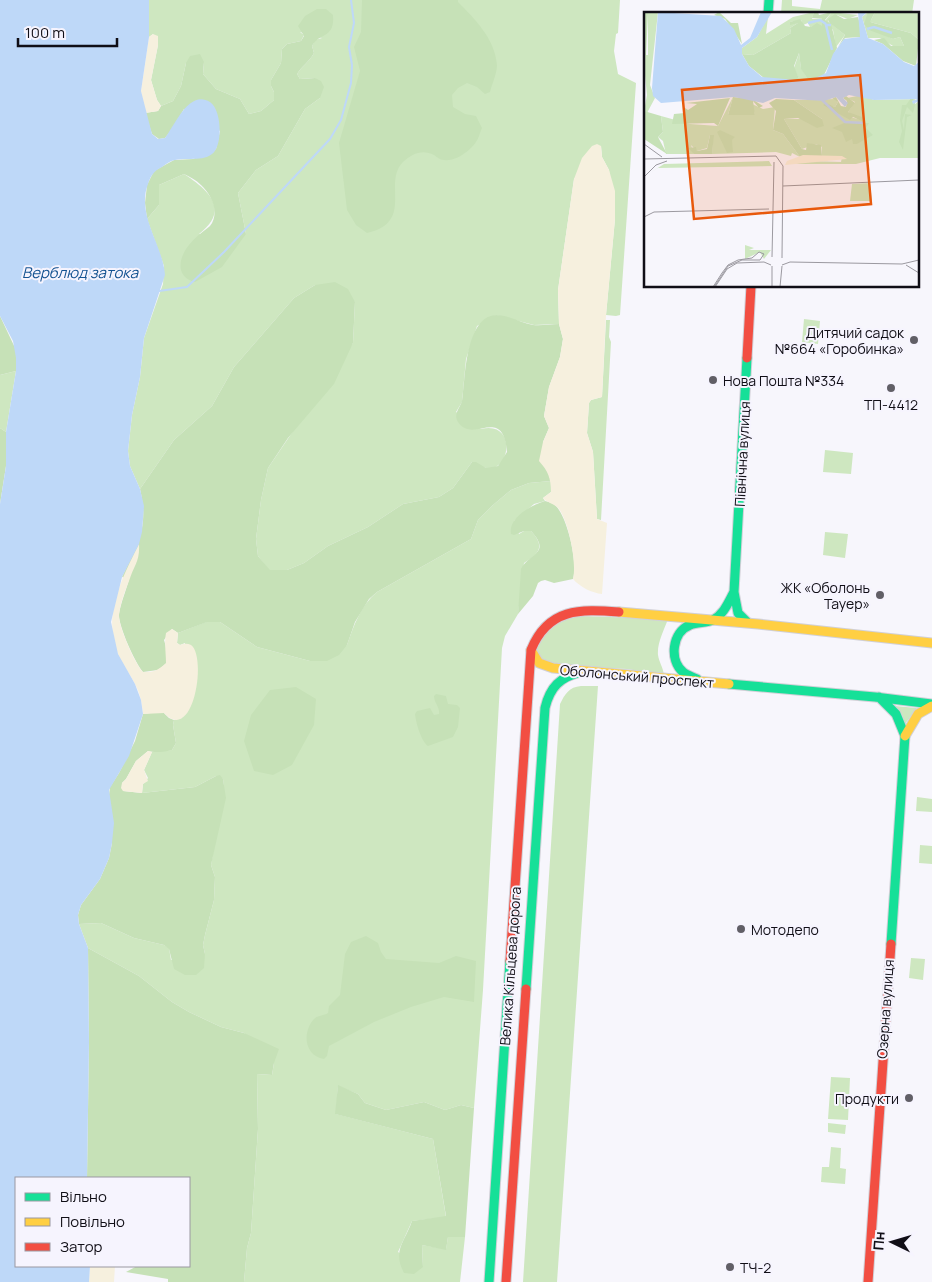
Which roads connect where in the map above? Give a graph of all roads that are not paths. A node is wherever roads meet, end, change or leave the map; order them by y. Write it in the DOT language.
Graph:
graph roads {
  1 [pos="751,288"];
  2 [pos="734,592"];
  3 [pos="712,620"];
  4 [pos="747,622"];
  5 [pos="932,643"];
  6 [pos="531,650"];
  7 [pos="581,672"];
  8 [pos="707,682"];
  9 [pos="879,697"];
  10 [pos="932,705"];
  11 [pos="904,736"];
  12 [pos="489,1282"];
  13 [pos="506,1282"];
  14 [pos="868,1282"];
  1 -- 2 [label="main road, Північна вулиця"];
  2 -- 3 [label="main road, Північна вулиця"];
  2 -- 4 [label="main road, Північна вулиця"];
  3 -- 4 [label="main road"];
  3 -- 6 [label="main road"];
  3 -- 8 [label="main road"];
  4 -- 5 [label="main road"];
  6 -- 7 [label="main road, Оболонський проспект"];
  6 -- 12 [label="main road, Велика Кільцева дорога"];
  7 -- 8 [label="main road, Оболонський проспект"];
  7 -- 13 [label="main road, Велика Кільцева дорога"];
  8 -- 9 [label="main road, Оболонський проспект"];
  9 -- 10 [label="main road, Оболонський проспект"];
  9 -- 11 [label="main road"];
  10 -- 11 [label="main road"];
  11 -- 14 [label="main road, Озерна вулиця"];
}
